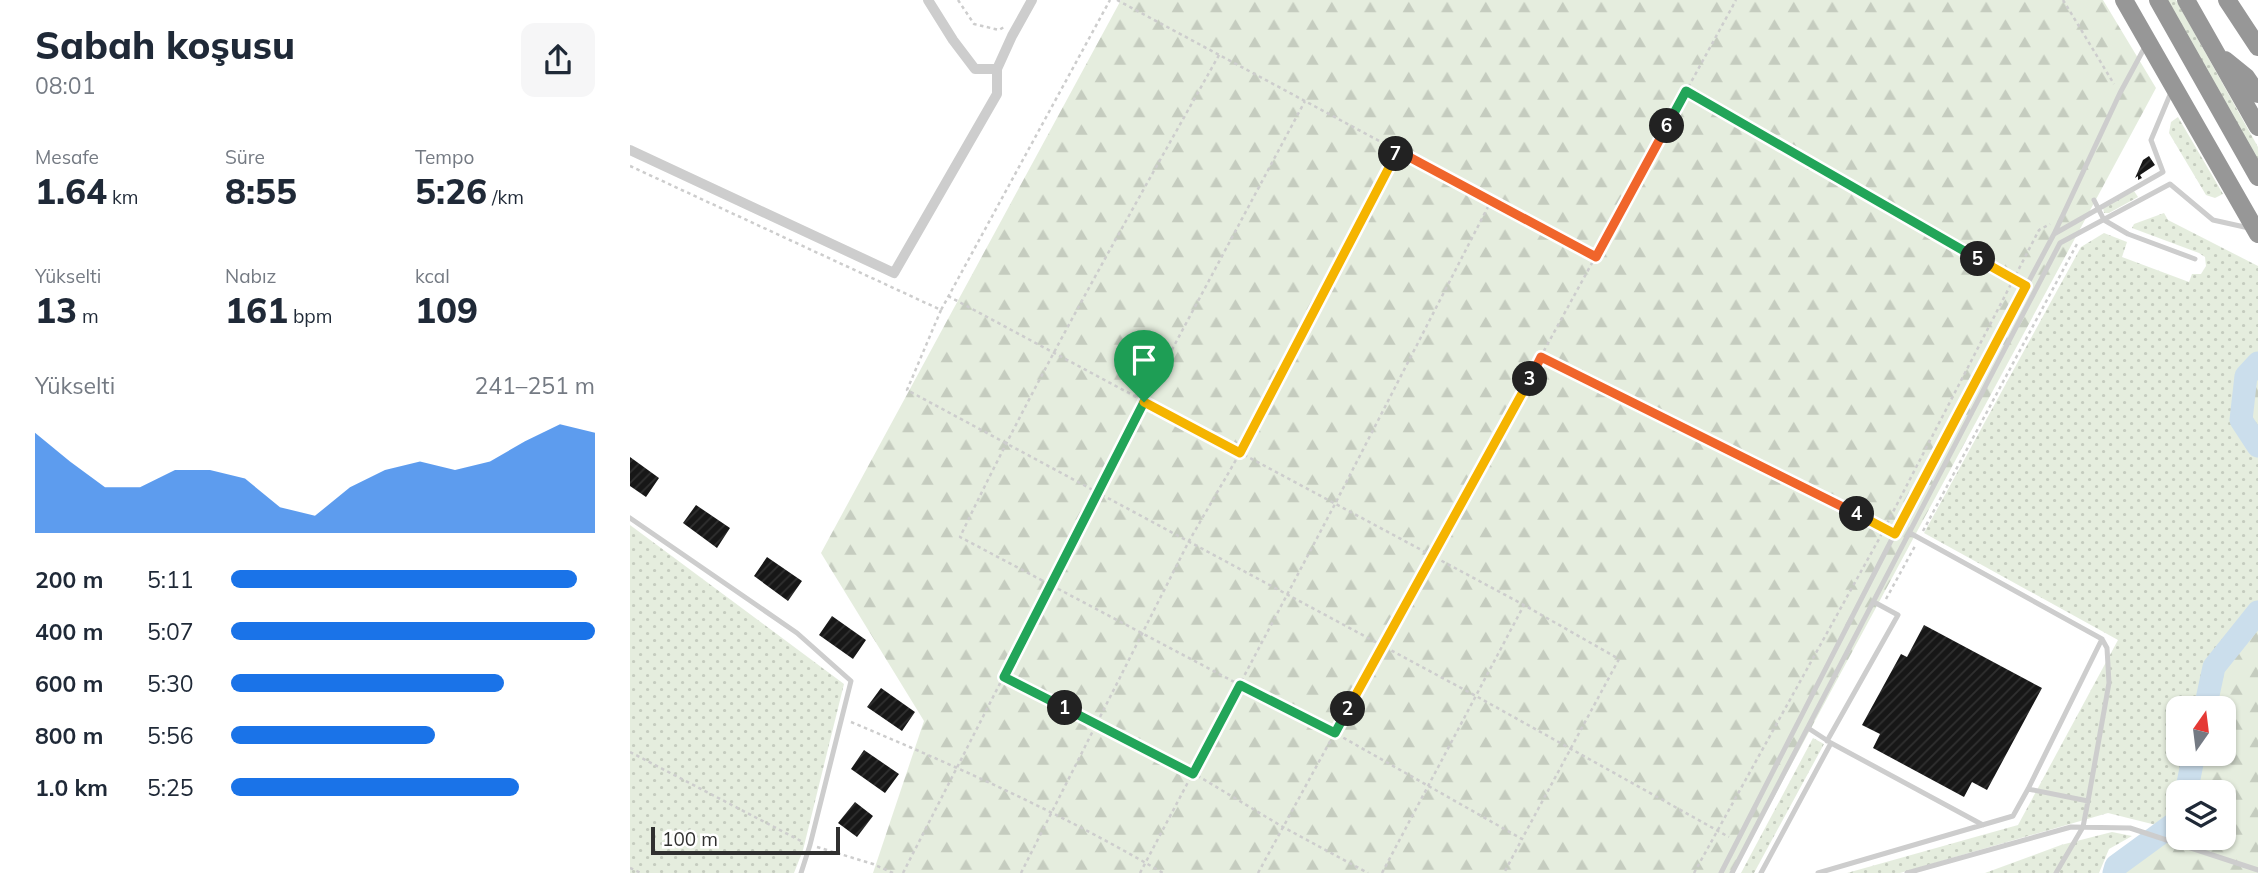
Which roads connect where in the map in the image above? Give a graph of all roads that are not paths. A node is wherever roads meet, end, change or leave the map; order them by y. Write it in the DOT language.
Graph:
graph roads {
  1 [pos="928,0"];
  2 [pos="1032,0"];
  3 [pos="2124,0"];
  4 [pos="2158,0"];
  5 [pos="2186,0"];
  6 [pos="2227,0"];
  7 [pos="2148,42"];
  8 [pos="2258,47"];
  9 [pos="2214,51"];
  10 [pos="998,69"];
  11 [pos="2173,87"];
  12 [pos="2258,94"];
  13 [pos="2258,127"];
  14 [pos="630,150"];
  15 [pos="2163,172"];
  16 [pos="2258,177"];
  17 [pos="2170,184"];
  18 [pos="2094,200"];
  19 [pos="2098,209"];
  20 [pos="2104,219"];
  21 [pos="2257,232"];
  22 [pos="2054,234"];
  23 [pos="2195,259"];
  24 [pos="630,518"];
  25 [pos="1910,533"];
  26 [pos="1874,602"];
  27 [pos="2102,639"];
  28 [pos="1808,728"];
  29 [pos="1829,742"];
  30 [pos="2028,789"];
  31 [pos="2088,801"];
  32 [pos="1983,825"];
  33 [pos="2082,827"];
  34 [pos="2258,870"];
  35 [pos="801,873"];
  36 [pos="1721,873"];
  37 [pos="1732,873"];
  38 [pos="1761,873"];
  39 [pos="1818,873"];
  40 [pos="1907,873"];
  41 [pos="2056,873"];
  1 -- 10 [label="street"];
  2 -- 10 [label="street"];
  3 -- 7 [label="highway"];
  4 -- 16 [label="highway"];
  5 -- 9 [label="highway"];
  6 -- 8 [label="highway"];
  7 -- 11 [label="highway"];
  7 -- 22 [label="lane"];
  9 -- 12 [label="highway"];
  9 -- 13 [label="highway"];
  10 -- 14 [label="street"];
  11 -- 15 [label="lane"];
  11 -- 21 [label="highway"];
  15 -- 17 [label="lane"];
  15 -- 19 [label="lane"];
  17 -- 20 [label="lane"];
  17 -- 21 [label="lane"];
  18 -- 19 [label="lane"];
  19 -- 20 [label="lane"];
  19 -- 22 [label="lane"];
  20 -- 23 [label="lane"];
  20 -- 25 [label="lane"];
  22 -- 36 [label="lane"];
  24 -- 35 [label="lane"];
  25 -- 26 [label="lane"];
  25 -- 27 [label="lane"];
  26 -- 28 [label="lane"];
  26 -- 29 [label="lane"];
  27 -- 30 [label="lane"];
  27 -- 31 [label="lane"];
  28 -- 29 [label="lane"];
  28 -- 37 [label="lane"];
  29 -- 32 [label="lane"];
  29 -- 38 [label="lane"];
  30 -- 31 [label="lane"];
  30 -- 32 [label="lane"];
  31 -- 33 [label="lane"];
  32 -- 39 [label="lane"];
  33 -- 34 [label="lane"];
  33 -- 40 [label="lane"];
  33 -- 41 [label="lane"];
}
